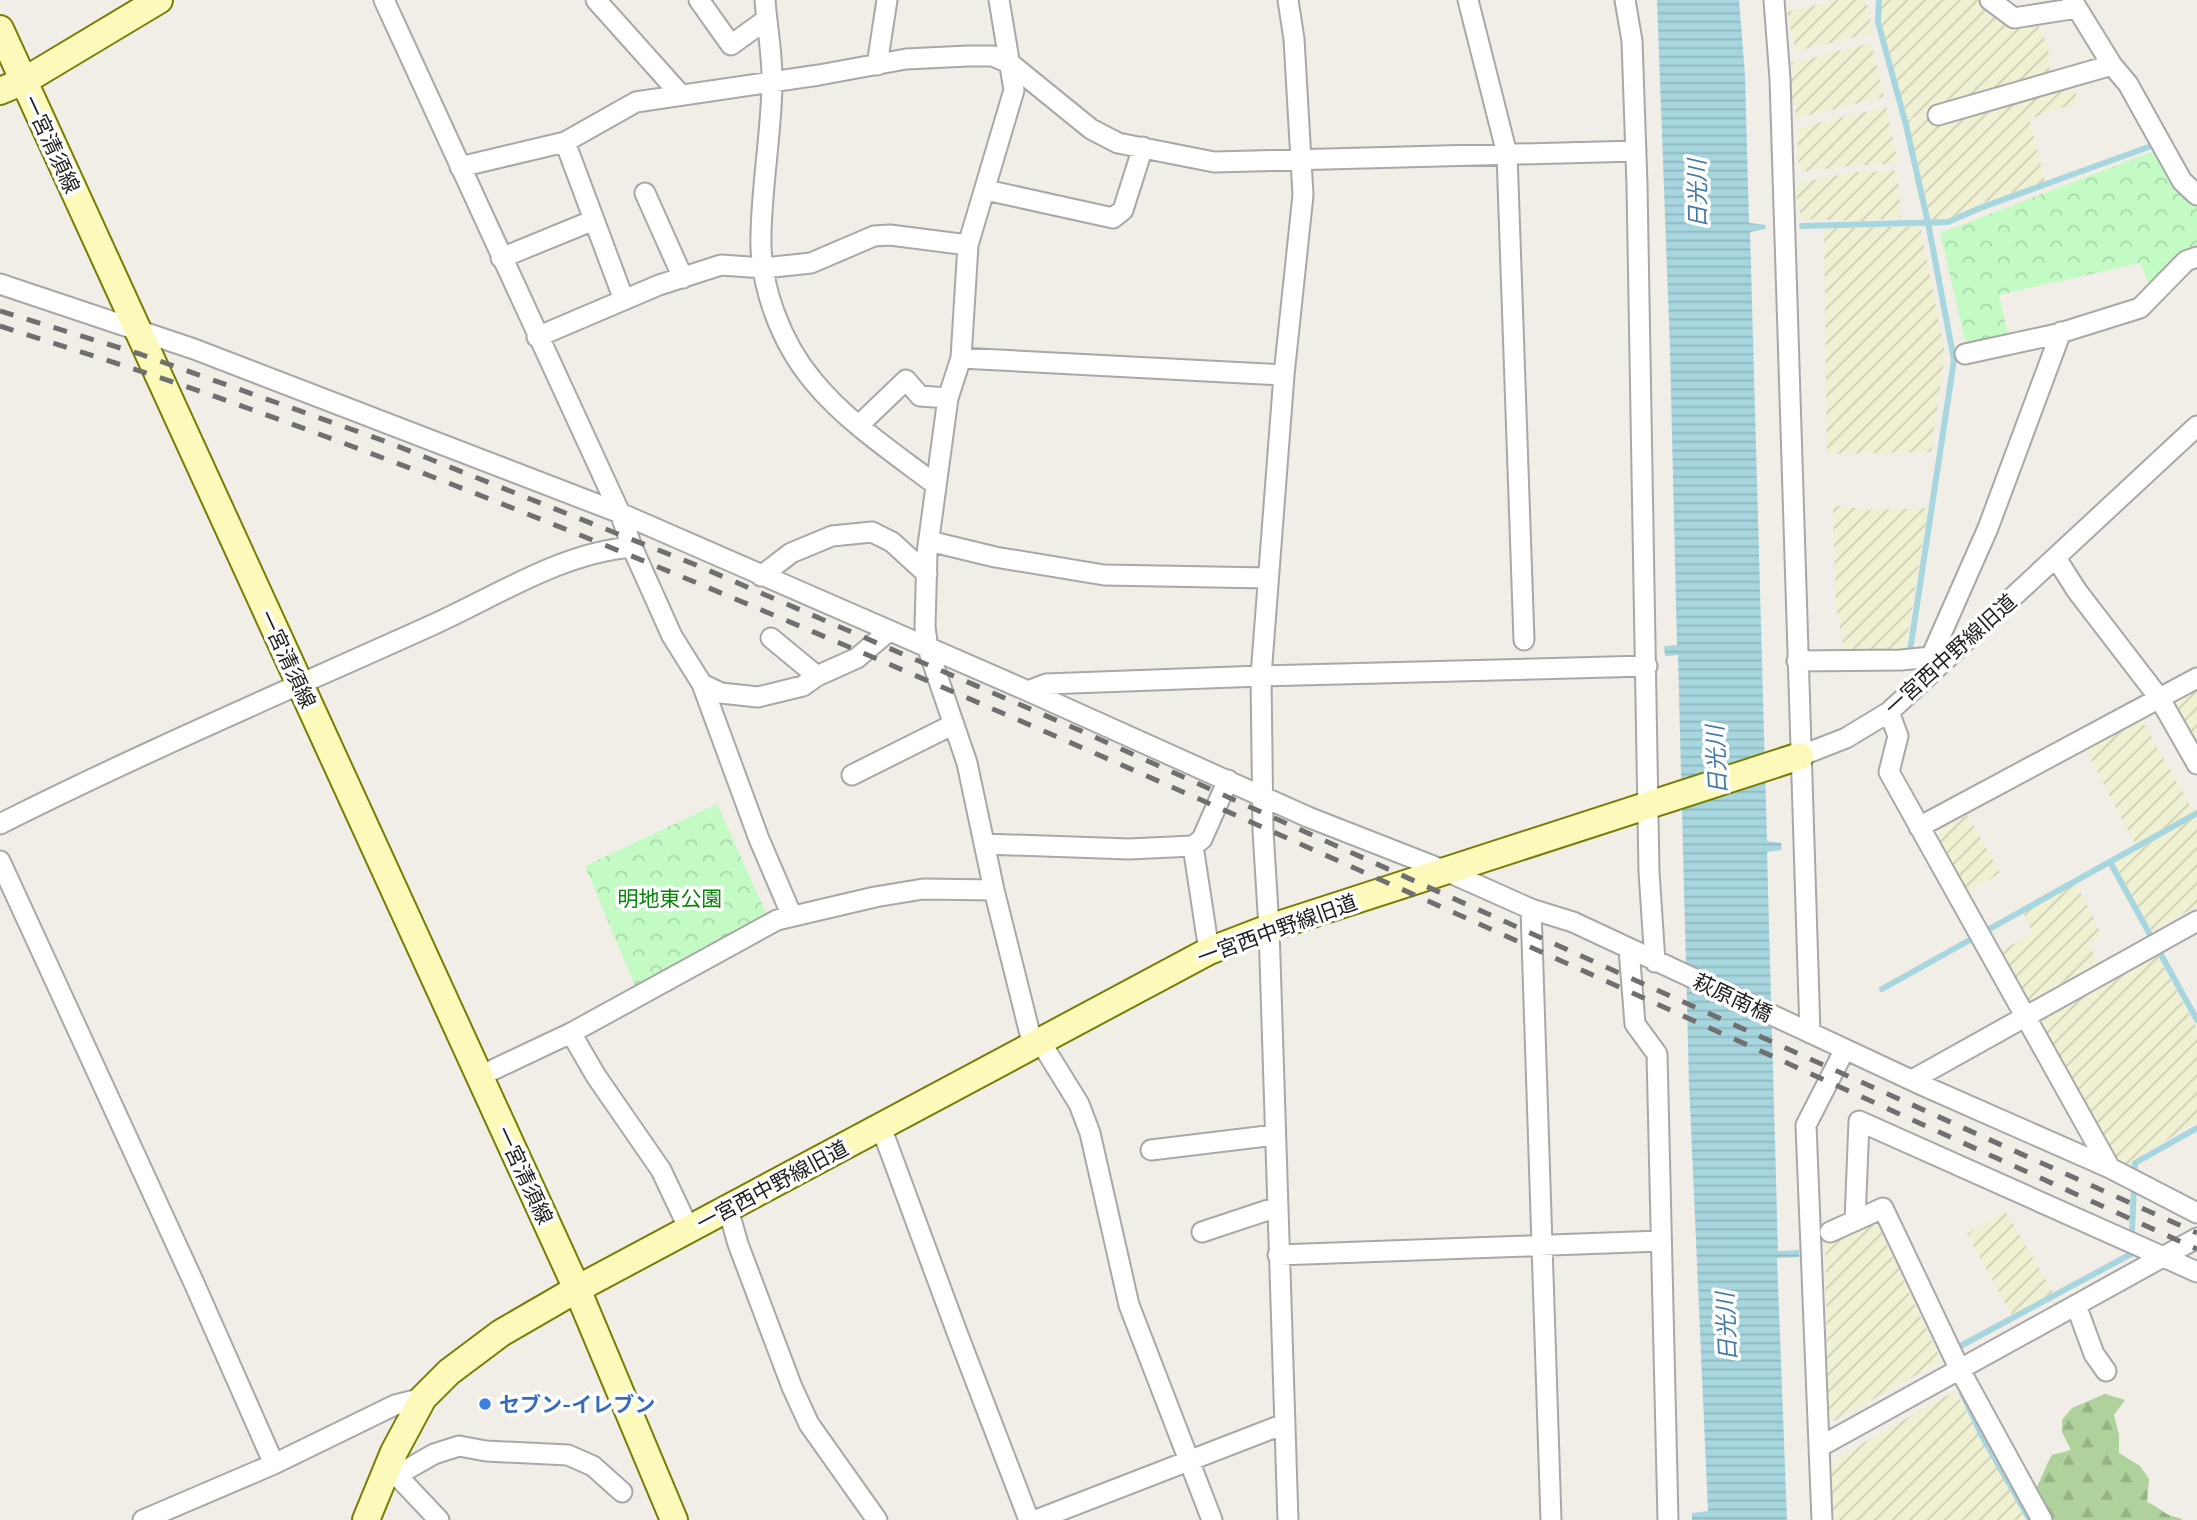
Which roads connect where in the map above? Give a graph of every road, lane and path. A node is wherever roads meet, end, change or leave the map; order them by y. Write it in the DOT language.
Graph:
graph roads {
  1 [pos="159,0"];
  2 [pos="384,0"];
  3 [pos="596,0"];
  4 [pos="699,0"];
  5 [pos="887,0"];
  6 [pos="999,0"];
  7 [pos="1287,0"];
  8 [pos="1468,0"];
  9 [pos="1625,0"];
  10 [pos="1774,0"];
  11 [pos="1990,0"];
  12 [pos="2074,4"];
  13 [pos="766,10"];
  14 [pos="0,29"];
  15 [pos="1011,64"];
  16 [pos="877,65"];
  17 [pos="2112,65"];
  18 [pos="772,82"];
  19 [pos="12,86"];
  20 [pos="681,95"];
  21 [pos="1938,115"];
  22 [pos="565,142"];
  23 [pos="1143,147"];
  24 [pos="1636,151"];
  25 [pos="1507,154"];
  26 [pos="1301,159"];
  27 [pos="460,167"];
  28 [pos="986,190"];
  29 [pos="645,193"];
  30 [pos="2197,195"];
  31 [pos="594,220"];
  32 [pos="968,245"];
  33 [pos="2197,257"];
  34 [pos="501,258"];
  35 [pos="764,268"];
  36 [pos="682,278"];
  37 [pos="0,285"];
  38 [pos="624,300"];
  39 [pos="138,330"];
  40 [pos="2061,332"];
  41 [pos="537,337"];
  42 [pos="1965,354"];
  43 [pos="961,358"];
  44 [pos="1284,375"];
  45 [pos="948,398"];
  46 [pos="859,425"];
  47 [pos="2197,426"];
  48 [pos="936,485"];
  49 [pos="620,513"];
  50 [pos="929,541"];
  51 [pos="632,547"];
  52 [pos="2056,558"];
  53 [pos="927,574"];
  54 [pos="761,576"];
  55 [pos="1268,578"];
  56 [pos="889,631"];
  57 [pos="772,638"];
  58 [pos="1524,640"];
  59 [pos="928,649"];
  60 [pos="1797,661"];
  61 [pos="1935,662"];
  62 [pos="1647,666"];
  63 [pos="817,676"];
  64 [pos="1261,676"];
  65 [pos="2197,678"];
  66 [pos="702,684"];
  67 [pos="299,685"];
  68 [pos="1028,691"];
  69 [pos="2160,699"];
  70 [pos="1889,712"];
  71 [pos="954,724"];
  72 [pos="1800,755"];
  73 [pos="2197,764"];
  74 [pos="852,775"];
  75 [pos="1228,780"];
  76 [pos="1263,795"];
  77 [pos="1648,805"];
  78 [pos="0,824"];
  79 [pos="1919,827"];
  80 [pos="984,844"];
  81 [pos="1193,846"];
  82 [pos="0,861"];
  83 [pos="1446,871"];
  84 [pos="993,890"];
  85 [pos="1531,909"];
  86 [pos="792,916"];
  87 [pos="2197,921"];
  88 [pos="1269,928"];
  89 [pos="1629,949"];
  90 [pos="1209,951"];
  91 [pos="1656,962"];
  92 [pos="2026,1016"];
  93 [pos="1810,1033"];
  94 [pos="571,1034"];
  95 [pos="1037,1043"];
  96 [pos="1845,1049"];
  97 [pos="480,1076"];
  98 [pos="1912,1080"];
  99 [pos="881,1127"];
  100 [pos="1275,1135"];
  101 [pos="1151,1150"];
  102 [pos="2110,1168"];
  103 [pos="1277,1207"];
  104 [pos="728,1209"];
  105 [pos="2197,1213"];
  106 [pos="1855,1221"];
  107 [pos="690,1229"];
  108 [pos="1202,1232"];
  109 [pos="1830,1232"];
  110 [pos="2197,1238"];
  111 [pos="1661,1241"];
  112 [pos="1542,1245"];
  113 [pos="1278,1255"];
  114 [pos="2164,1255"];
  115 [pos="2190,1268"];
  116 [pos="577,1289"];
  117 [pos="2197,1289"];
  118 [pos="2076,1305"];
  119 [pos="1960,1370"];
  120 [pos="2106,1371"];
  121 [pos="423,1398"];
  122 [pos="1284,1424"];
  123 [pos="1821,1446"];
  124 [pos="1188,1461"];
  125 [pos="274,1464"];
  126 [pos="388,1466"];
  127 [pos="622,1492"];
  128 [pos="143,1520"];
  129 [pos="366,1520"];
  130 [pos="439,1520"];
  131 [pos="674,1520"];
  132 [pos="877,1520"];
  133 [pos="1029,1520"];
  134 [pos="1036,1520"];
  135 [pos="1212,1520"];
  136 [pos="1288,1520"];
  137 [pos="1551,1520"];
  138 [pos="1668,1520"];
  139 [pos="1822,1520"];
  140 [pos="2042,1520"];
  1 -- 19 [label="street"];
  2 -- 27 [label="street"];
  3 -- 20 [label="street"];
  4 -- 13 [label="street"];
  5 -- 16 [label="street"];
  6 -- 15 [label="street"];
  7 -- 26 [label="street"];
  8 -- 25 [label="street"];
  9 -- 24 [label="street"];
  10 -- 60 [label="street"];
  11 -- 12 [label="street"];
  12 -- 17 [label="street"];
  13 -- 18 [label="street"];
  14 -- 19 [label="street, 一宮清須線"];
  15 -- 16 [label="street"];
  15 -- 23 [label="street"];
  15 -- 28 [label="street"];
  16 -- 18 [label="street"];
  17 -- 21 [label="street"];
  17 -- 30 [label="street"];
  18 -- 20 [label="street"];
  18 -- 35 [label="street"];
  19 -- 39 [label="street, 一宮清須線"];
  20 -- 22 [label="street"];
  22 -- 27 [label="street"];
  22 -- 31 [label="street"];
  23 -- 26 [label="street"];
  23 -- 28 [label="street"];
  24 -- 25 [label="street"];
  24 -- 62 [label="street"];
  25 -- 26 [label="street"];
  25 -- 58 [label="street"];
  26 -- 44 [label="street"];
  27 -- 34 [label="street"];
  28 -- 32 [label="street"];
  29 -- 36 [label="street"];
  31 -- 34 [label="street"];
  31 -- 38 [label="street"];
  32 -- 35 [label="street"];
  32 -- 43 [label="street"];
  33 -- 40 [label="street"];
  34 -- 41 [label="street"];
  35 -- 36 [label="street"];
  35 -- 46 [label="street"];
  36 -- 38 [label="street"];
  37 -- 39 [label="street, 萩原南橋"];
  38 -- 41 [label="street"];
  39 -- 49 [label="street, 萩原南橋"];
  39 -- 67 [label="street, 一宮清須線"];
  40 -- 42 [label="street"];
  40 -- 61 [label="street"];
  41 -- 49 [label="street"];
  43 -- 44 [label="street"];
  43 -- 45 [label="street"];
  44 -- 55 [label="street"];
  45 -- 46 [label="street"];
  45 -- 48 [label="street"];
  46 -- 48 [label="street"];
  47 -- 52 [label="street, 一宮西中野線旧道"];
  48 -- 50 [label="street"];
  49 -- 51 [label="street"];
  49 -- 54 [label="street, 萩原南橋"];
  50 -- 53 [label="street"];
  50 -- 55 [label="street"];
  51 -- 66 [label="street"];
  51 -- 67 [label="street"];
  52 -- 61 [label="street, 一宮西中野線旧道"];
  52 -- 69 [label="street"];
  53 -- 54 [label="street"];
  53 -- 59 [label="street"];
  54 -- 56 [label="street, 萩原南橋"];
  55 -- 64 [label="street"];
  56 -- 59 [label="street, 萩原南橋"];
  56 -- 63 [label="street"];
  57 -- 63 [label="street"];
  59 -- 68 [label="street, 萩原南橋"];
  59 -- 71 [label="street"];
  60 -- 61 [label="street"];
  60 -- 72 [label="street"];
  61 -- 70 [label="street, 一宮西中野線旧道"];
  62 -- 64 [label="street"];
  62 -- 77 [label="street"];
  63 -- 66 [label="street"];
  64 -- 68 [label="street"];
  64 -- 76 [label="street"];
  65 -- 69 [label="street"];
  66 -- 86 [label="street"];
  67 -- 78 [label="street"];
  67 -- 97 [label="street, 一宮清須線"];
  68 -- 75 [label="street, 萩原南橋"];
  69 -- 73 [label="street"];
  69 -- 79 [label="street"];
  70 -- 72 [label="street, 一宮西中野線旧道"];
  70 -- 79 [label="street"];
  71 -- 74 [label="street"];
  71 -- 80 [label="street"];
  72 -- 77 [label="street, 一宮西中野線旧道"];
  72 -- 93 [label="street"];
  75 -- 76 [label="street, 萩原南橋"];
  75 -- 81 [label="street"];
  76 -- 83 [label="street, 萩原南橋"];
  76 -- 88 [label="street"];
  77 -- 83 [label="street, 一宮西中野線旧道"];
  77 -- 91 [label="street"];
  79 -- 92 [label="street"];
  80 -- 81 [label="street"];
  80 -- 84 [label="street"];
  81 -- 90 [label="street"];
  82 -- 125 [label="street"];
  83 -- 85 [label="street, 萩原南橋"];
  83 -- 88 [label="street, 一宮西中野線旧道"];
  84 -- 86 [label="street"];
  84 -- 95 [label="street"];
  85 -- 89 [label="street, 萩原南橋"];
  85 -- 112 [label="street"];
  86 -- 94 [label="street"];
  87 -- 92 [label="street"];
  88 -- 90 [label="street, 一宮西中野線旧道"];
  88 -- 100 [label="street"];
  89 -- 91 [label="street, 萩原南橋"];
  89 -- 111 [label="street"];
  90 -- 95 [label="street, 一宮西中野線旧道"];
  91 -- 93 [label="street, 萩原南橋"];
  92 -- 98 [label="street"];
  92 -- 102 [label="street"];
  93 -- 96 [label="street, 萩原南橋"];
  94 -- 97 [label="street"];
  94 -- 107 [label="street"];
  95 -- 99 [label="street, 一宮西中野線旧道"];
  95 -- 124 [label="street"];
  96 -- 98 [label="street, 萩原南橋"];
  96 -- 123 [label="street"];
  97 -- 116 [label="street, 一宮清須線"];
  98 -- 102 [label="street, 萩原南橋"];
  99 -- 104 [label="street, 一宮西中野線旧道"];
  99 -- 133 [label="street"];
  100 -- 101 [label="street"];
  100 -- 103 [label="street"];
  102 -- 105 [label="street, 萩原南橋"];
  103 -- 108 [label="street"];
  103 -- 113 [label="street"];
  104 -- 107 [label="street, 一宮西中野線旧道"];
  104 -- 132 [label="street"];
  106 -- 109 [label="street"];
  106 -- 114 [label="street"];
  106 -- 119 [label="street"];
  107 -- 116 [label="street, 一宮西中野線旧道"];
  110 -- 114 [label="street"];
  111 -- 112 [label="street"];
  111 -- 138 [label="street"];
  112 -- 113 [label="street"];
  112 -- 137 [label="street"];
  113 -- 122 [label="street"];
  114 -- 115 [label="street"];
  114 -- 118 [label="street"];
  115 -- 117 [label="street"];
  116 -- 121 [label="street, 一宮西中野線旧道"];
  116 -- 131 [label="street, 一宮清須線"];
  118 -- 119 [label="street"];
  118 -- 120 [label="street"];
  119 -- 123 [label="street"];
  119 -- 140 [label="street"];
  121 -- 125 [label="street"];
  121 -- 126 [label="street, 一宮西中野線旧道"];
  122 -- 124 [label="street"];
  122 -- 136 [label="street"];
  123 -- 139 [label="street"];
  124 -- 134 [label="street"];
  124 -- 135 [label="street"];
  125 -- 128 [label="street"];
  126 -- 127 [label="street"];
  126 -- 129 [label="street, 一宮西中野線旧道"];
  126 -- 130 [label="street"];
}
